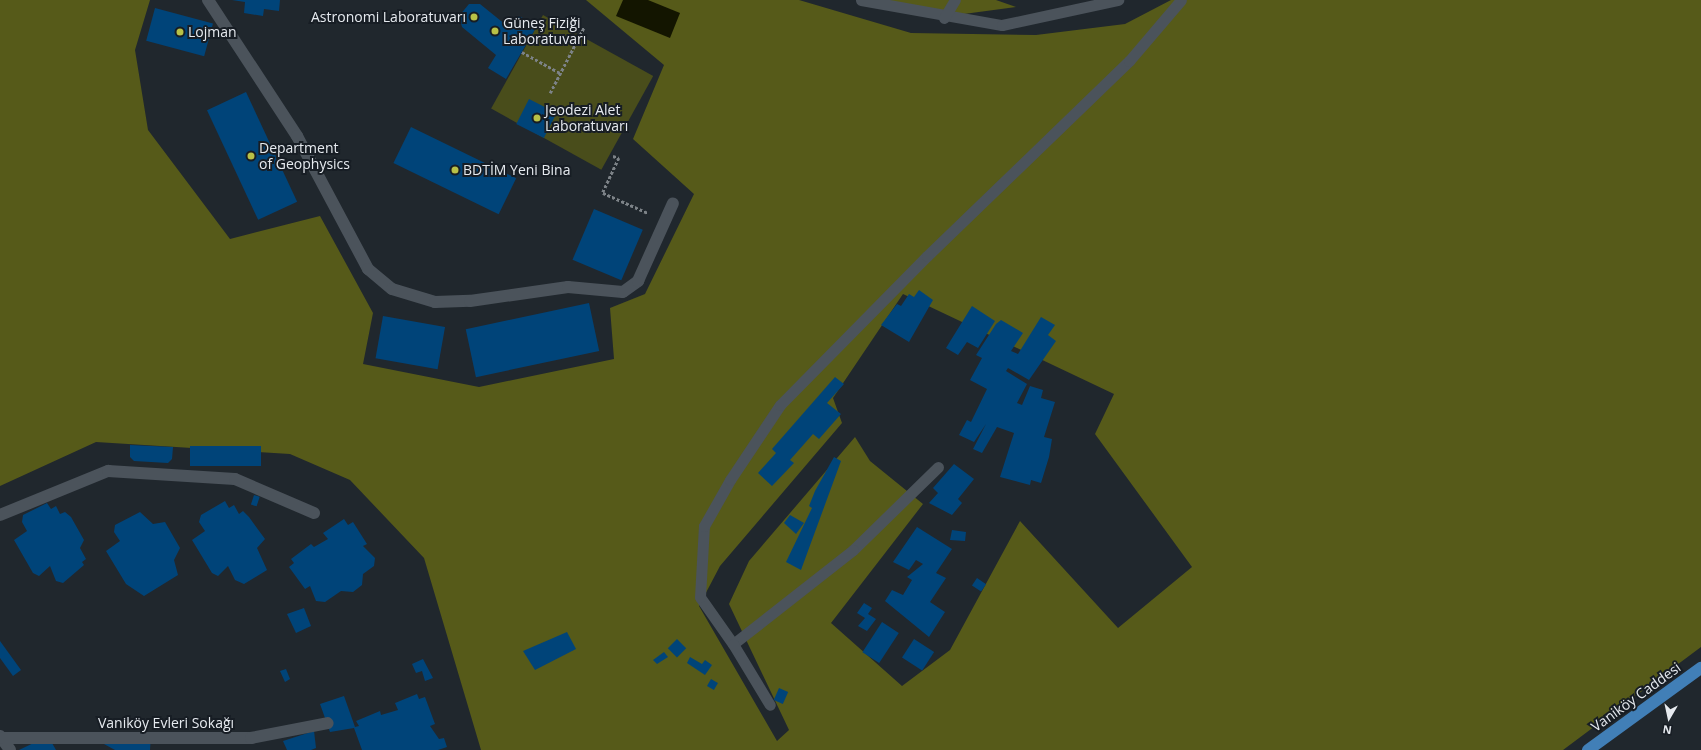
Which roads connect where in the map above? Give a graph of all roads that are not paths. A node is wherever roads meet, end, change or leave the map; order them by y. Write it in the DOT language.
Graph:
graph roads {
  1 [pos="208,0"];
  2 [pos="861,0"];
  3 [pos="956,0"];
  4 [pos="1118,0"];
  5 [pos="1180,0"];
  6 [pos="944,18"];
  7 [pos="673,203"];
  8 [pos="938,467"];
  9 [pos="314,513"];
  10 [pos="0,515"];
  11 [pos="733,644"];
  12 [pos="1701,668"];
  13 [pos="770,705"];
  14 [pos="328,723"];
  15 [pos="2,737"];
  16 [pos="10,750"];
  17 [pos="1588,750"];
  1 -- 7 [label="street"];
  2 -- 6 [label="lane"];
  3 -- 6 [label="lane"];
  4 -- 6 [label="lane"];
  5 -- 11 [label="lane"];
  8 -- 11 [label="lane"];
  9 -- 10 [label="street"];
  11 -- 13 [label="lane"];
  12 -- 17 [label="main road, Vaniköy Caddesi"];
  14 -- 15 [label="street, Vaniköy Evleri Sokağı"];
  15 -- 16 [label="street, Vaniköy Evleri Sokağı"];
}
